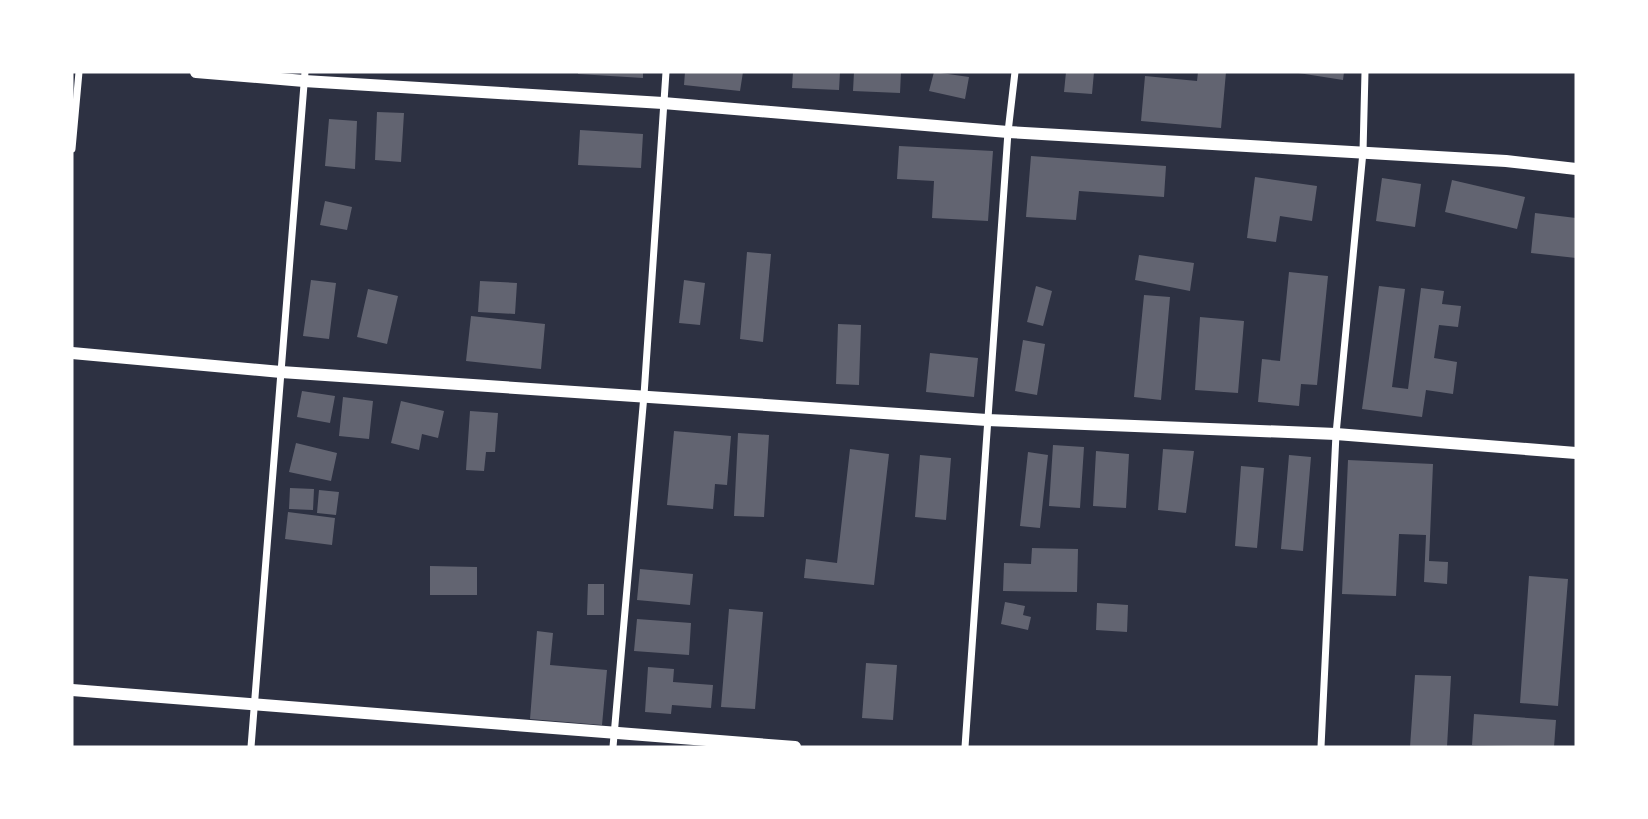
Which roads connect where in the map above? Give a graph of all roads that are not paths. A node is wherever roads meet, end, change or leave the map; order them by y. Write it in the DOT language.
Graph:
graph roads {
  1 [pos="79,72"];
  2 [pos="196,72"];
  3 [pos="666,72"];
  4 [pos="1015,72"];
  5 [pos="1365,72"];
  6 [pos="305,77"];
  7 [pos="663,103"];
  8 [pos="1008,132"];
  9 [pos="72,149"];
  10 [pos="1363,152"];
  11 [pos="1576,169"];
  12 [pos="72,353"];
  13 [pos="281,372"];
  14 [pos="644,395"];
  15 [pos="987,420"];
  16 [pos="1336,434"];
  17 [pos="1576,453"];
  18 [pos="72,690"];
  19 [pos="255,704"];
  20 [pos="614,733"];
  21 [pos="251,747"];
  22 [pos="612,747"];
  23 [pos="794,747"];
  24 [pos="965,747"];
  25 [pos="1321,747"];
  1 -- 9 [label="street"];
  2 -- 6 [label="street"];
  3 -- 7 [label="street"];
  4 -- 8 [label="street"];
  5 -- 10 [label="street"];
  6 -- 7 [label="street"];
  6 -- 13 [label="street"];
  7 -- 8 [label="street"];
  7 -- 14 [label="street"];
  8 -- 10 [label="street"];
  8 -- 15 [label="street"];
  10 -- 11 [label="street"];
  10 -- 16 [label="street"];
  12 -- 13 [label="street"];
  13 -- 14 [label="street"];
  13 -- 19 [label="street"];
  14 -- 15 [label="street"];
  14 -- 20 [label="street"];
  15 -- 16 [label="street"];
  15 -- 24 [label="street"];
  16 -- 17 [label="street"];
  16 -- 25 [label="street"];
  18 -- 19 [label="street"];
  19 -- 20 [label="street"];
  19 -- 21 [label="street"];
  20 -- 22 [label="street"];
  20 -- 23 [label="street"];
}
